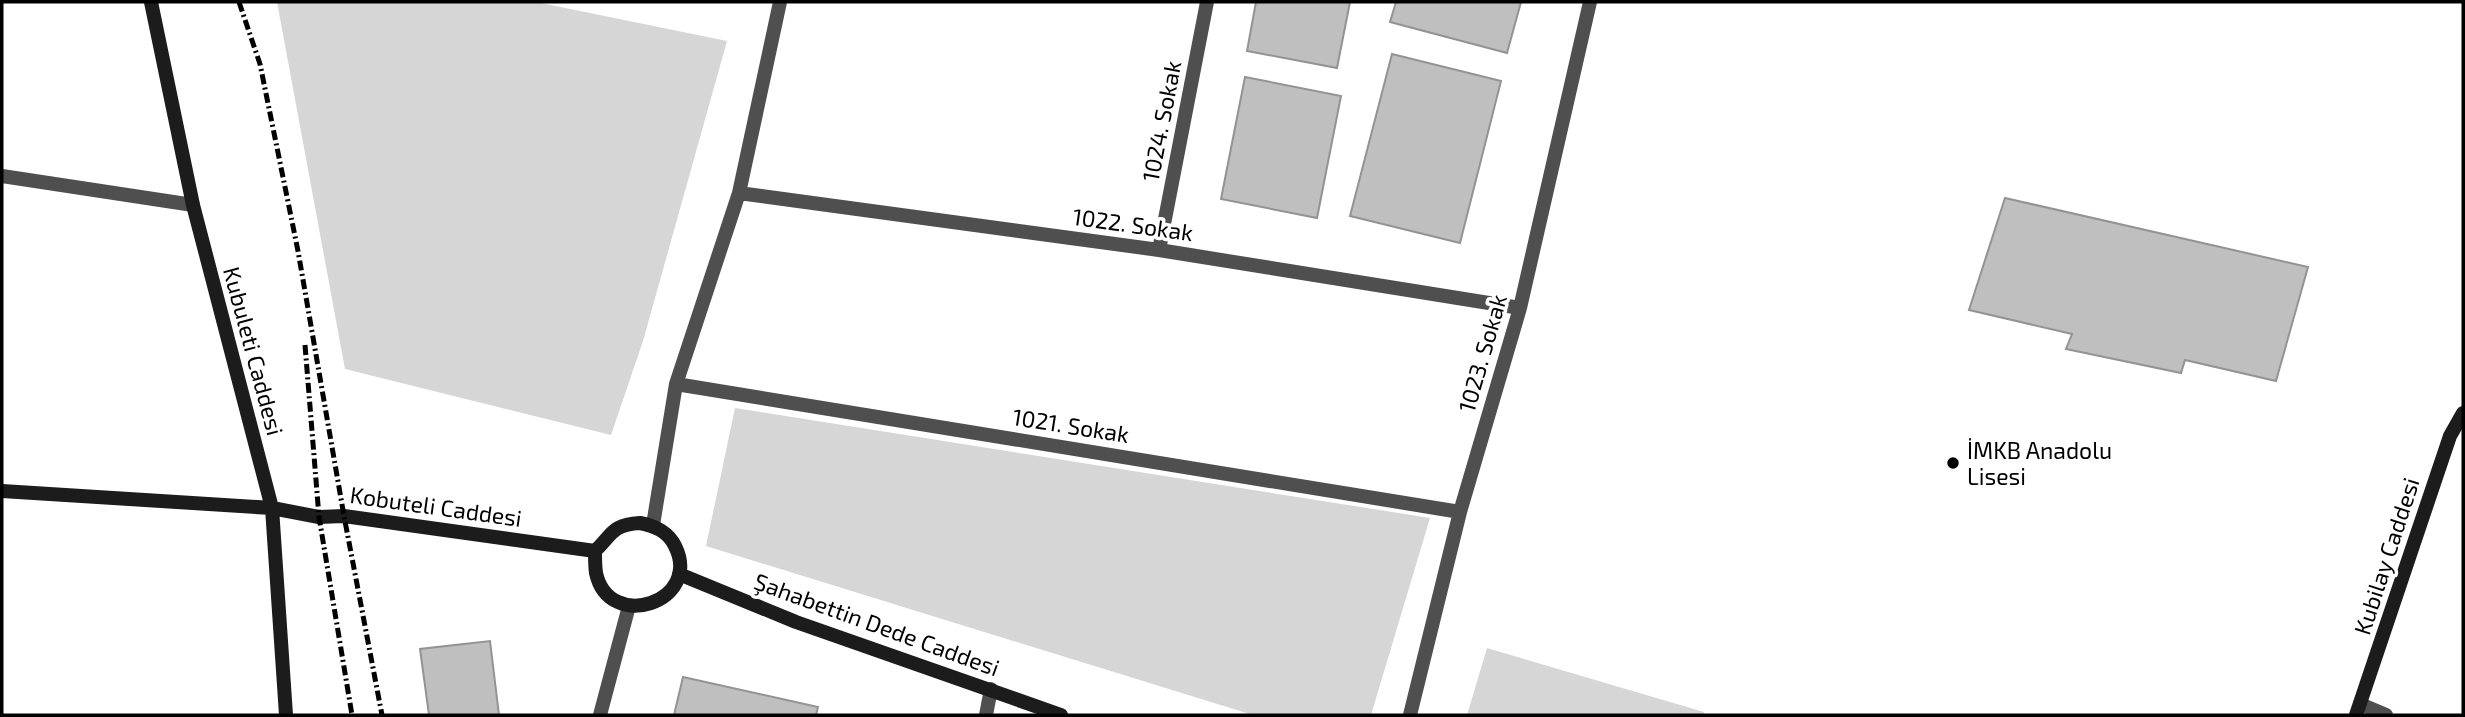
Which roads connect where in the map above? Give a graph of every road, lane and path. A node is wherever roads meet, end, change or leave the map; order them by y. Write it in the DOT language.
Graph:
graph roads {
  1 [pos="151,2"];
  2 [pos="779,2"];
  3 [pos="1207,2"];
  4 [pos="1590,2"];
  5 [pos="2,176"];
  6 [pos="739,192"];
  7 [pos="193,205"];
  8 [pos="1159,250"];
  9 [pos="1520,308"];
  10 [pos="676,384"];
  11 [pos="2463,413"];
  12 [pos="2,491"];
  13 [pos="272,508"];
  14 [pos="1460,512"];
  15 [pos="653,525"];
  16 [pos="595,551"];
  17 [pos="678,574"];
  18 [pos="629,606"];
  19 [pos="991,689"];
  20 [pos="2358,710"];
  21 [pos="286,715"];
  22 [pos="600,715"];
  23 [pos="986,715"];
  24 [pos="1061,715"];
  25 [pos="1410,715"];
  26 [pos="2386,715"];
  1 -- 7 [label="street, Kubuleti Caddesi"];
  2 -- 6 [label="street"];
  3 -- 8 [label="street, 1024. Sokak"];
  4 -- 9 [label="street, 1023. Sokak"];
  5 -- 7 [label="street"];
  6 -- 8 [label="street, 1022. Sokak"];
  6 -- 10 [label="street"];
  7 -- 13 [label="street, Kubuleti Caddesi"];
  8 -- 9 [label="street, 1022. Sokak"];
  9 -- 14 [label="street, 1023. Sokak"];
  10 -- 14 [label="street, 1021. Sokak"];
  10 -- 15 [label="street"];
  11 -- 20 [label="street, Kubilay Caddesi"];
  12 -- 13 [label="street, Kobuteli Caddesi"];
  13 -- 16 [label="street, Kobuteli Caddesi"];
  13 -- 21 [label="street, Kubuleti Caddesi"];
  14 -- 25 [label="street, 1023. Sokak"];
  15 -- 16 [label="street"];
  15 -- 17 [label="street"];
  16 -- 18 [label="street"];
  17 -- 18 [label="street"];
  17 -- 19 [label="street, Şahabettin Dede Caddesi"];
  18 -- 22 [label="street"];
  19 -- 23 [label="street"];
  19 -- 24 [label="street, Şahabettin Dede Caddesi"];
  20 -- 26 [label="street"];
}
